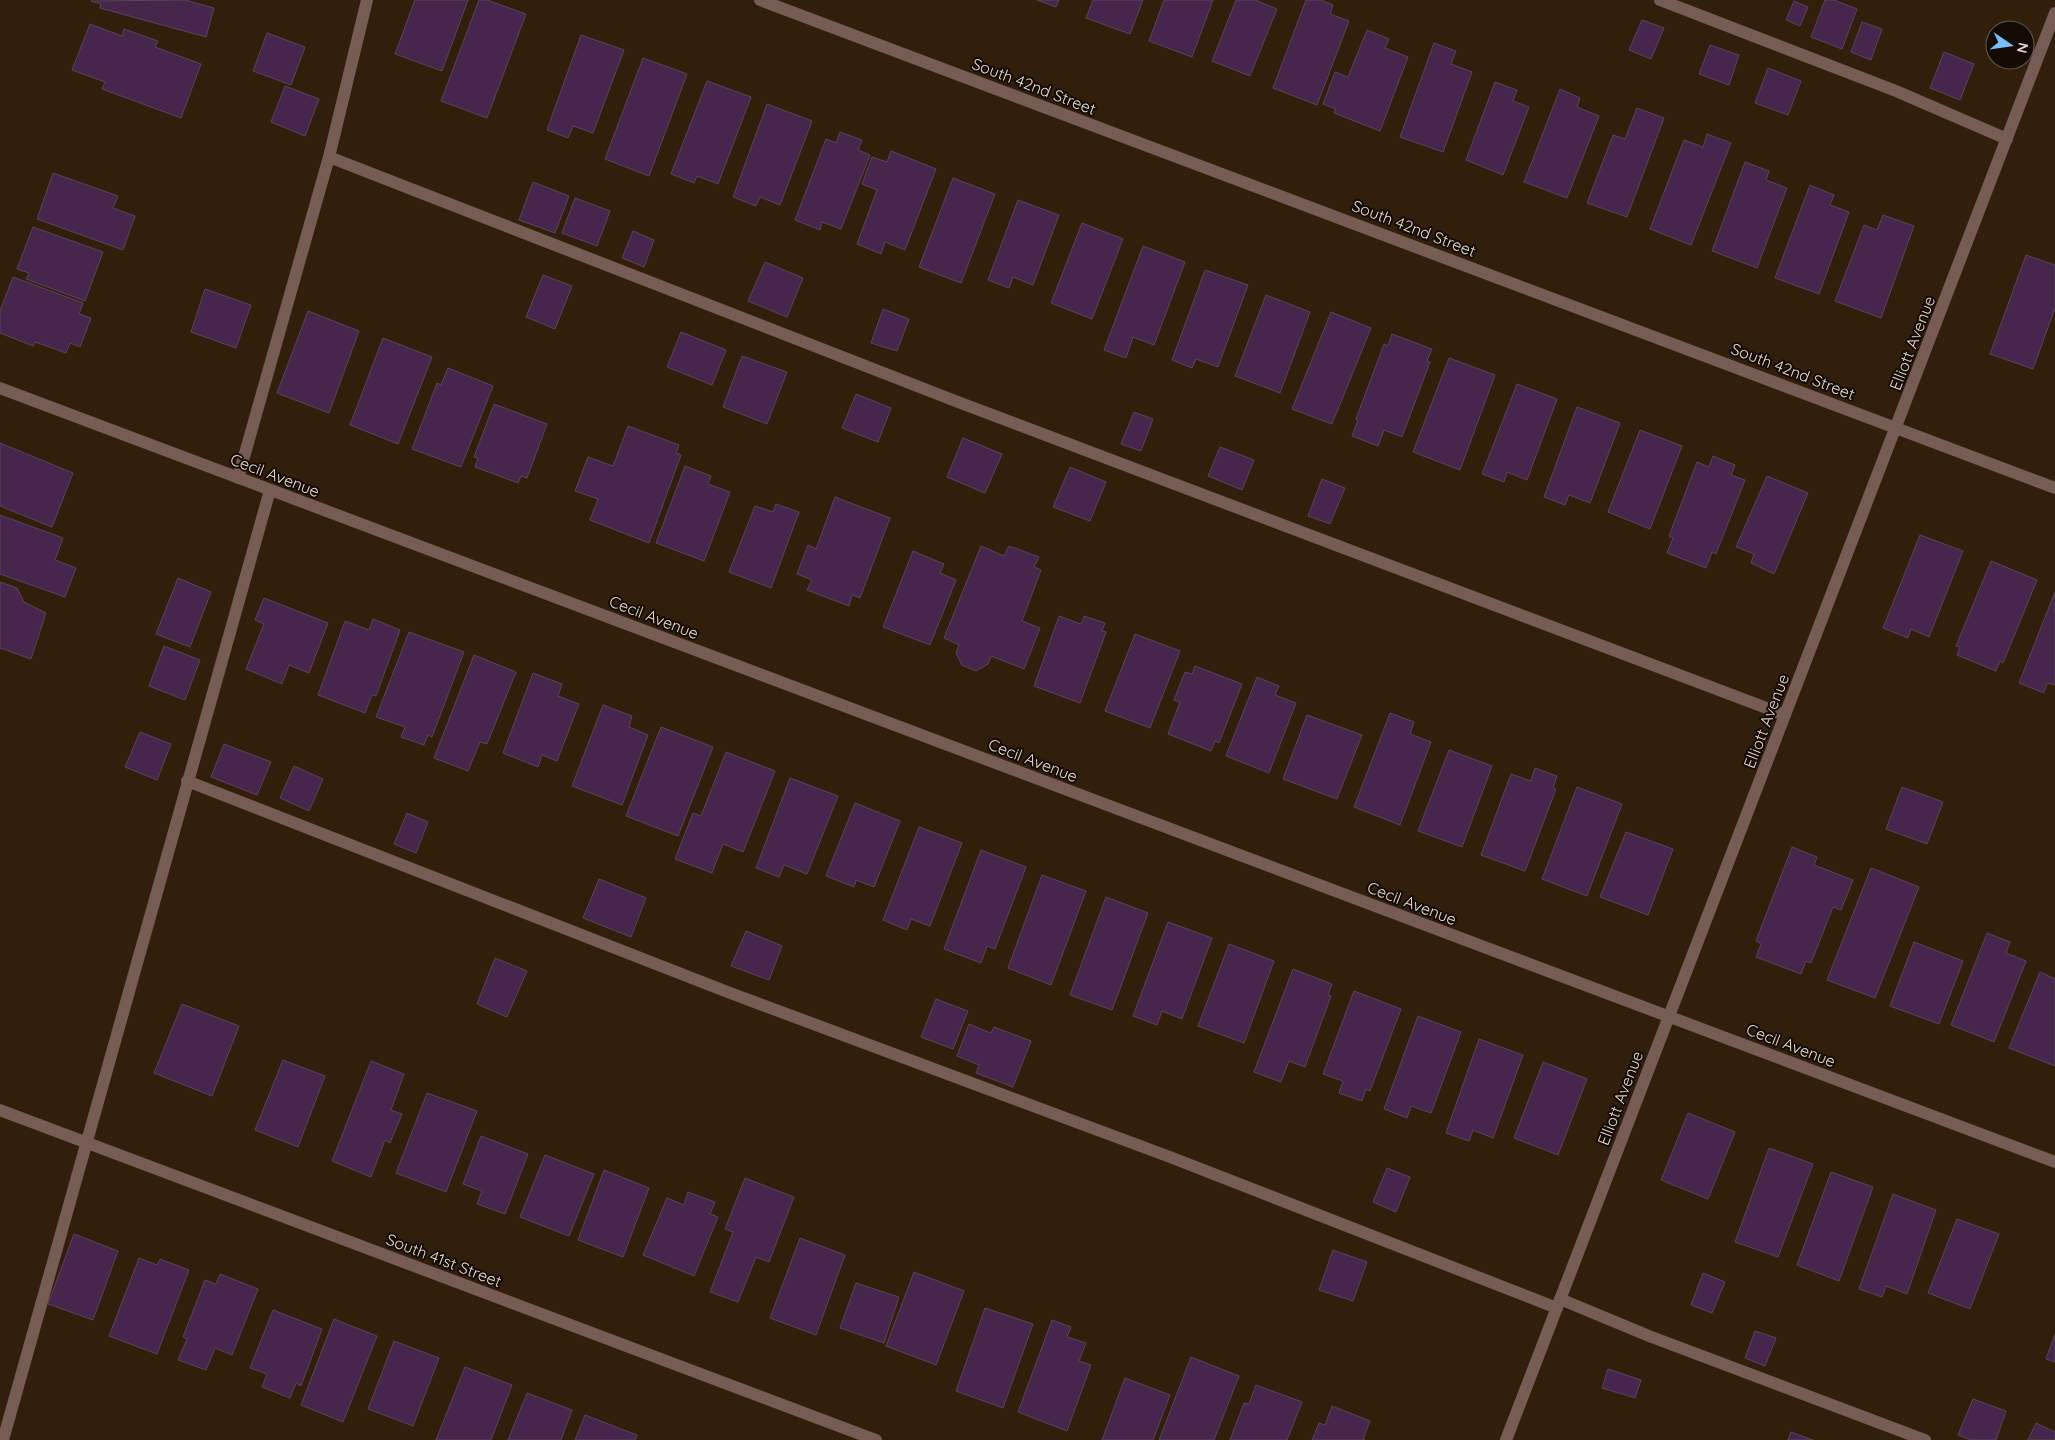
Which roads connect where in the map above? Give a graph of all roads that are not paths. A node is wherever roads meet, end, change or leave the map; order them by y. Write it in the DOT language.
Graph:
graph roads {
  1 [pos="367,0"];
  2 [pos="760,0"];
  3 [pos="1660,0"];
  4 [pos="2055,13"];
  5 [pos="2007,138"];
  6 [pos="329,156"];
  7 [pos="0,388"];
  8 [pos="1896,428"];
  9 [pos="238,478"];
  10 [pos="2055,488"];
  11 [pos="270,490"];
  12 [pos="1786,714"];
  13 [pos="188,782"];
  14 [pos="1668,1017"];
  15 [pos="0,1110"];
  16 [pos="86,1142"];
  17 [pos="2055,1162"];
  18 [pos="1558,1304"];
  19 [pos="3,1440"];
  20 [pos="876,1440"];
  21 [pos="1506,1440"];
  22 [pos="1925,1440"];
  1 -- 6 [label="street"];
  2 -- 8 [label="street, South 42nd Street"];
  3 -- 5 [label="street"];
  4 -- 5 [label="street, Elliott Avenue"];
  5 -- 8 [label="street, Elliott Avenue"];
  6 -- 9 [label="street"];
  6 -- 12 [label="street"];
  7 -- 9 [label="street, Cecil Avenue"];
  8 -- 10 [label="street, South 42nd Street"];
  8 -- 12 [label="street, Elliott Avenue"];
  9 -- 11 [label="street, Cecil Avenue"];
  11 -- 13 [label="street"];
  11 -- 14 [label="street, Cecil Avenue"];
  12 -- 14 [label="street, Elliott Avenue"];
  13 -- 16 [label="street"];
  13 -- 18 [label="street"];
  14 -- 17 [label="street, Cecil Avenue"];
  14 -- 18 [label="street, Elliott Avenue"];
  15 -- 16 [label="street, South 41st Street"];
  16 -- 19 [label="street"];
  16 -- 20 [label="street, South 41st Street"];
  18 -- 21 [label="street, Elliott Avenue"];
  18 -- 22 [label="street"];
}
